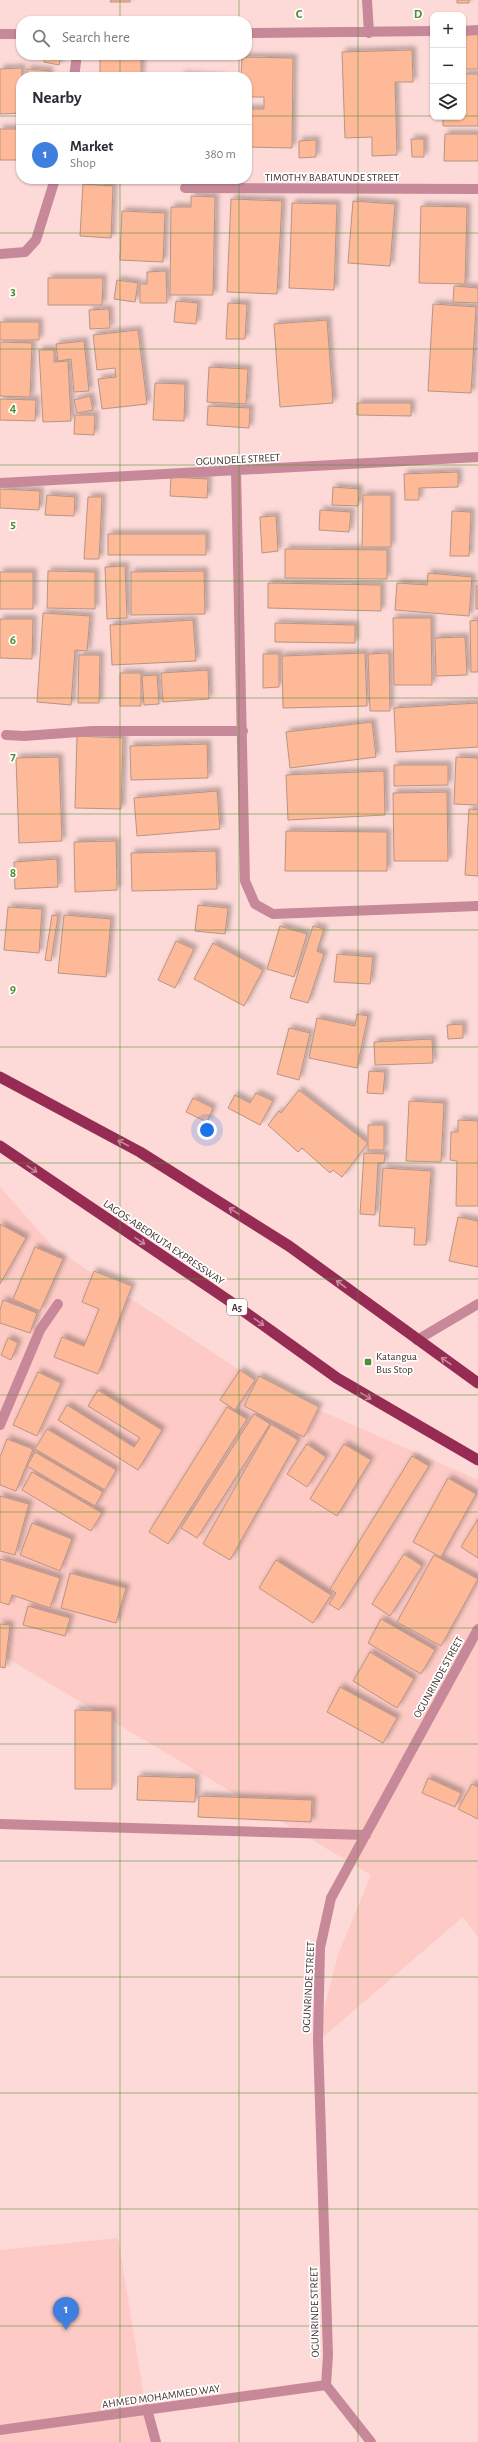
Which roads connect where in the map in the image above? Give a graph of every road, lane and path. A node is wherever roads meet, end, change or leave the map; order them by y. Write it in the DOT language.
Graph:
graph roads {
  1 [pos="367,0"];
  2 [pos="478,30"];
  3 [pos="430,31"];
  4 [pos="466,31"];
  5 [pos="369,33"];
  6 [pos="0,34"];
  7 [pos="16,34"];
  8 [pos="252,34"];
  9 [pos="76,60"];
  10 [pos="75,72"];
  11 [pos="53,184"];
  12 [pos="185,188"];
  13 [pos="478,189"];
  14 [pos="0,254"];
  15 [pos="478,457"];
  16 [pos="236,472"];
  17 [pos="0,483"];
  18 [pos="243,731"];
  19 [pos="6,735"];
  20 [pos="478,906"];
  21 [pos="0,1078"];
  22 [pos="0,1146"];
  23 [pos="58,1304"];
  24 [pos="478,1304"];
  25 [pos="416,1340"];
  26 [pos="478,1383"];
  27 [pos="0,1425"];
  28 [pos="478,1460"];
  29 [pos="478,1629"];
  30 [pos="0,1824"];
  31 [pos="366,1836"];
  32 [pos="326,2385"];
  33 [pos="147,2409"];
  34 [pos="0,2430"];
  35 [pos="156,2442"];
  36 [pos="371,2442"];
  1 -- 5 [label="street"];
  2 -- 4 [label="street"];
  3 -- 5 [label="street"];
  5 -- 8 [label="street"];
  6 -- 7 [label="street"];
  9 -- 10 [label="street"];
  11 -- 14 [label="street"];
  12 -- 13 [label="street, TIMOTHY BABATUNDE STREET"];
  15 -- 16 [label="street, OGUNDELE STREET"];
  16 -- 17 [label="street, OGUNDELE STREET"];
  16 -- 18 [label="street"];
  18 -- 19 [label="street"];
  18 -- 20 [label="street"];
  25 -- 21 [label="highway, one-way"];
  22 -- 28 [label="highway, LAGOS-ABEOKUTA EXPRESSWAY / A5, one-way"];
  23 -- 27 [label="street"];
  24 -- 25 [label="street"];
  26 -- 25 [label="highway, one-way"];
  29 -- 31 [label="street, OGUNRINDE STREET"];
  30 -- 31 [label="street"];
  31 -- 32 [label="street, OGUNRINDE STREET"];
  32 -- 33 [label="street, AHMED MOHAMMED WAY"];
  32 -- 36 [label="street"];
  33 -- 34 [label="street, AHMED MOHAMMED WAY"];
  33 -- 35 [label="street"];
}
